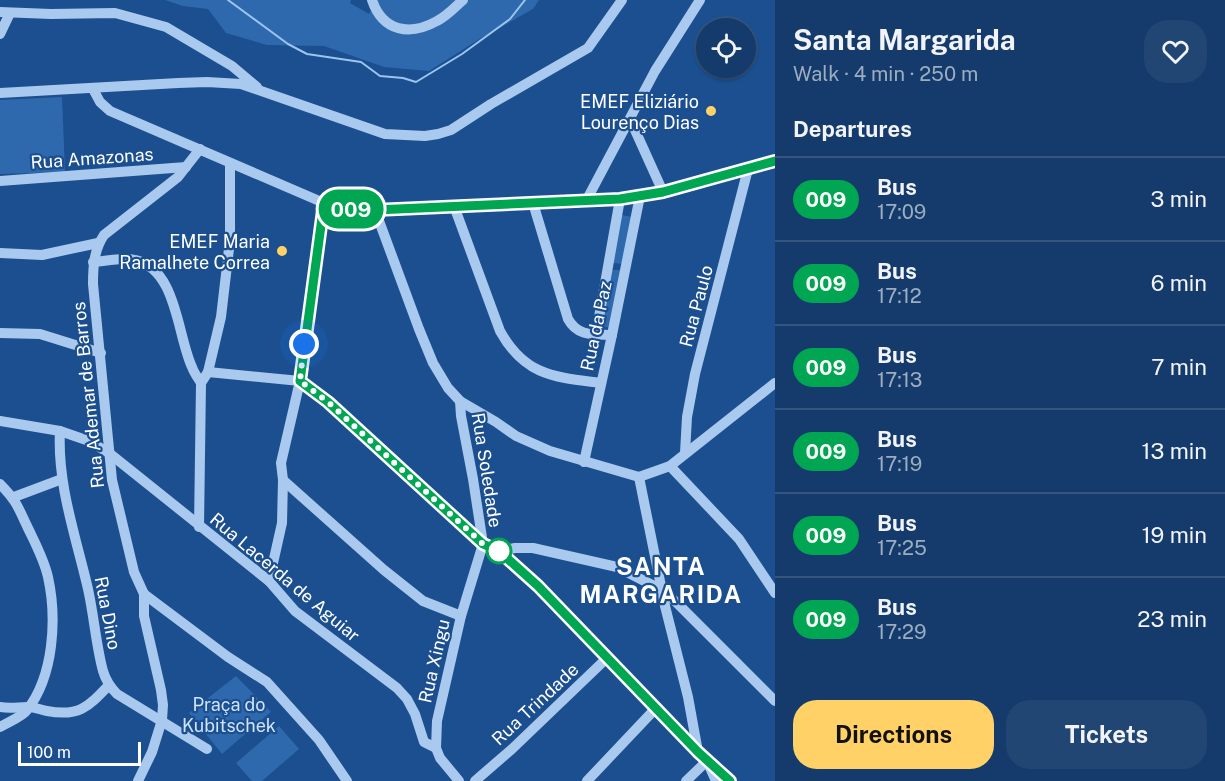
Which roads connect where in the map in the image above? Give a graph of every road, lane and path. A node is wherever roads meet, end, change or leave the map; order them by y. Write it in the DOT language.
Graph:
graph roads {
  1 [pos="372,0"];
  2 [pos="464,0"];
  3 [pos="622,0"];
  4 [pos="700,0"];
  5 [pos="5,13"];
  6 [pos="0,34"];
  7 [pos="93,89"];
  8 [pos="261,91"];
  9 [pos="0,93"];
  10 [pos="630,119"];
  11 [pos="200,148"];
  12 [pos="775,160"];
  13 [pos="230,163"];
  14 [pos="186,167"];
  15 [pos="748,169"];
  16 [pos="0,180"];
  17 [pos="663,192"];
  18 [pos="640,196"];
  19 [pos="620,199"];
  20 [pos="586,201"];
  21 [pos="324,203"];
  22 [pos="533,203"];
  23 [pos="453,206"];
  24 [pos="375,210"];
  25 [pos="98,243"];
  26 [pos="0,254"];
  27 [pos="93,262"];
  28 [pos="608,267"];
  29 [pos="625,270"];
  30 [pos="0,333"];
  31 [pos="596,334"];
  32 [pos="612,335"];
  33 [pos="101,353"];
  34 [pos="208,372"];
  35 [pos="300,381"];
  36 [pos="201,383"];
  37 [pos="601,383"];
  38 [pos="775,383"];
  39 [pos="460,400"];
  40 [pos="0,421"];
  41 [pos="60,431"];
  42 [pos="109,453"];
  43 [pos="685,453"];
  44 [pos="584,462"];
  45 [pos="670,466"];
  46 [pos="639,477"];
  47 [pos="62,478"];
  48 [pos="284,480"];
  49 [pos="0,484"];
  50 [pos="14,497"];
  51 [pos="199,527"];
  52 [pos="483,544"];
  53 [pos="499,551"];
  54 [pos="269,581"];
  55 [pos="662,590"];
  56 [pos="775,592"];
  57 [pos="144,594"];
  58 [pos="461,616"];
  59 [pos="608,657"];
  60 [pos="109,686"];
  61 [pos="775,701"];
  62 [pos="0,707"];
  63 [pos="29,707"];
  64 [pos="657,707"];
  65 [pos="162,720"];
  66 [pos="0,727"];
  67 [pos="436,748"];
  68 [pos="207,749"];
  69 [pos="698,752"];
  70 [pos="708,761"];
  71 [pos="484,777"];
  72 [pos="138,781"];
  73 [pos="347,781"];
  74 [pos="459,781"];
  75 [pos="475,781"];
  76 [pos="587,781"];
  77 [pos="686,781"];
  78 [pos="716,781"];
  79 [pos="730,781"];
  1 -- 2 [label="street"];
  3 -- 8 [label="street"];
  4 -- 10 [label="street"];
  5 -- 6 [label="street"];
  5 -- 8 [label="street"];
  7 -- 8 [label="street"];
  7 -- 9 [label="street"];
  7 -- 11 [label="street"];
  10 -- 17 [label="street"];
  10 -- 20 [label="street"];
  11 -- 13 [label="street"];
  11 -- 14 [label="street"];
  12 -- 15 [label="street"];
  13 -- 21 [label="street"];
  13 -- 34 [label="street"];
  14 -- 16 [label="street, Rua Amazonas"];
  14 -- 25 [label="street"];
  15 -- 17 [label="street"];
  15 -- 43 [label="street, Rua Paulo"];
  17 -- 18 [label="street"];
  18 -- 19 [label="street"];
  18 -- 29 [label="street, Rua da Paz"];
  19 -- 20 [label="street"];
  19 -- 28 [label="street"];
  20 -- 22 [label="street"];
  21 -- 24 [label="street"];
  21 -- 35 [label="street"];
  22 -- 23 [label="street"];
  22 -- 31 [label="street"];
  23 -- 24 [label="street"];
  23 -- 37 [label="street"];
  24 -- 39 [label="street"];
  25 -- 26 [label="street"];
  25 -- 27 [label="street, Rua Ademar de Barros"];
  27 -- 33 [label="street, Rua Ademar de Barros"];
  27 -- 36 [label="street"];
  28 -- 29 [label="street"];
  28 -- 31 [label="street"];
  29 -- 32 [label="street, Rua da Paz"];
  30 -- 33 [label="street"];
  31 -- 32 [label="street"];
  32 -- 37 [label="street, Rua da Paz"];
  33 -- 42 [label="street, Rua Ademar de Barros"];
  34 -- 35 [label="street"];
  34 -- 36 [label="street"];
  35 -- 48 [label="street"];
  35 -- 52 [label="street"];
  36 -- 51 [label="street"];
  37 -- 44 [label="street, Rua da Paz"];
  38 -- 43 [label="street"];
  39 -- 44 [label="street"];
  39 -- 52 [label="street, Rua Soledade"];
  40 -- 41 [label="street, Rua Lacerda de Aguiar"];
  41 -- 42 [label="street, Rua Lacerda de Aguiar"];
  41 -- 47 [label="street, Rua Dino"];
  42 -- 51 [label="street, Rua Lacerda de Aguiar"];
  42 -- 57 [label="street, Rua Ademar de Barros"];
  43 -- 45 [label="street"];
  44 -- 46 [label="street"];
  45 -- 46 [label="street"];
  45 -- 56 [label="street"];
  46 -- 55 [label="street"];
  47 -- 50 [label="street"];
  47 -- 60 [label="street, Rua Dino"];
  48 -- 54 [label="street"];
  48 -- 58 [label="street"];
  49 -- 50 [label="street"];
  50 -- 63 [label="street"];
  51 -- 54 [label="street, Rua Lacerda de Aguiar"];
  52 -- 53 [label="street"];
  52 -- 58 [label="street, Rua Xingu"];
  53 -- 55 [label="street"];
  53 -- 59 [label="street"];
  54 -- 67 [label="street, Rua Lacerda de Aguiar"];
  55 -- 61 [label="street"];
  55 -- 69 [label="street"];
  57 -- 65 [label="street, Rua Ademar de Barros"];
  57 -- 73 [label="street"];
  58 -- 67 [label="street, Rua Xingu"];
  59 -- 64 [label="street"];
  59 -- 71 [label="street, Rua Trindade"];
  60 -- 63 [label="street"];
  60 -- 65 [label="street"];
  62 -- 63 [label="street"];
  63 -- 66 [label="street"];
  64 -- 69 [label="street"];
  64 -- 76 [label="street"];
  65 -- 68 [label="street"];
  65 -- 72 [label="street, Rua Ademar de Barros"];
  67 -- 74 [label="street"];
  69 -- 70 [label="street"];
  70 -- 77 [label="street"];
  70 -- 78 [label="street"];
  70 -- 79 [label="street"];
  71 -- 75 [label="street, Rua Trindade"];
}
